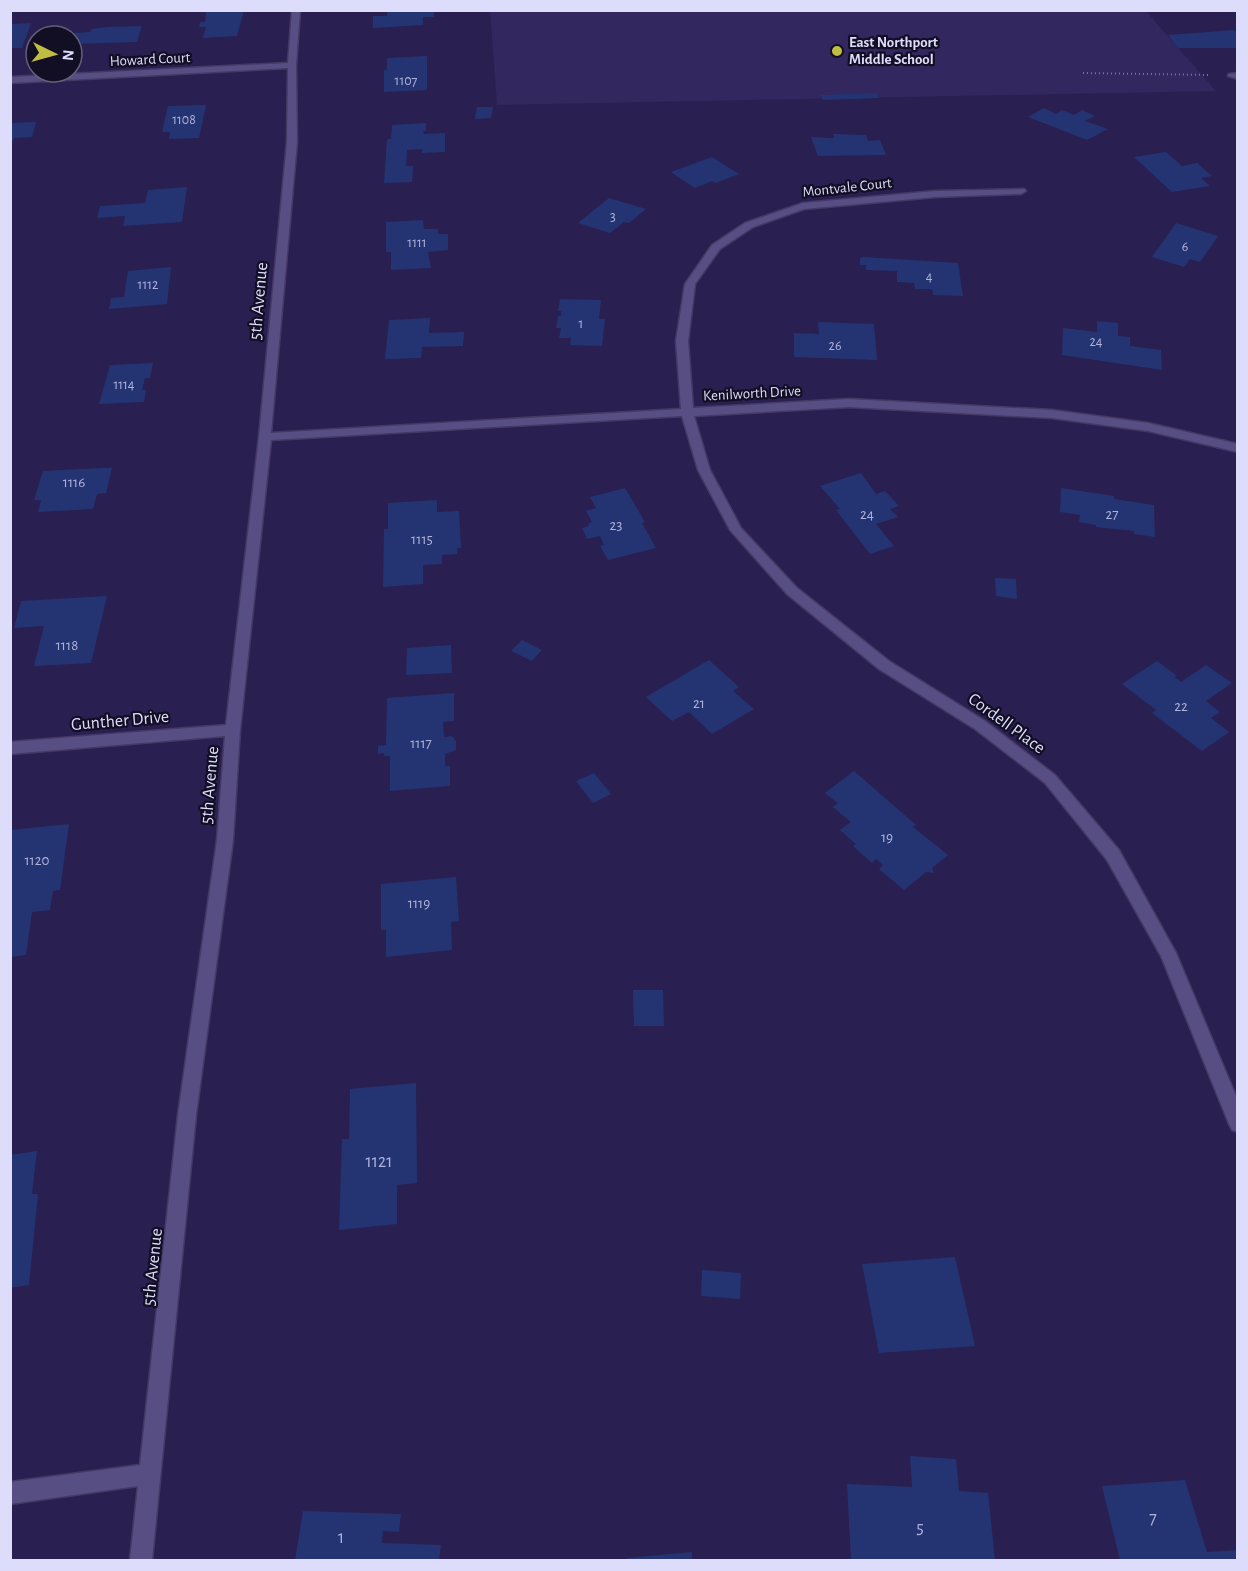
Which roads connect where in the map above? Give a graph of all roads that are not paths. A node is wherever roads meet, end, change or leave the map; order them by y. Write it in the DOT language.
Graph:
graph roads {
  1 [pos="296,10"];
  2 [pos="292,65"];
  3 [pos="10,80"];
  4 [pos="1021,191"];
  5 [pos="687,412"];
  6 [pos="265,437"];
  7 [pos="1238,448"];
  8 [pos="233,730"];
  9 [pos="10,748"];
  10 [pos="1238,1124"];
  11 [pos="149,1474"];
  12 [pos="10,1493"];
  13 [pos="141,1560"];
  1 -- 2 [label="street, 5th Avenue"];
  2 -- 3 [label="street, Howard Court"];
  2 -- 6 [label="street, 5th Avenue"];
  4 -- 5 [label="street, Montvale Court"];
  5 -- 6 [label="street, Kenilworth Drive"];
  5 -- 7 [label="street, Kenilworth Drive"];
  5 -- 10 [label="street, Cordell Place"];
  6 -- 8 [label="street, 5th Avenue"];
  8 -- 9 [label="street, Gunther Drive"];
  8 -- 11 [label="street, 5th Avenue"];
  11 -- 12 [label="street"];
  11 -- 13 [label="street, 5th Avenue"];
}
